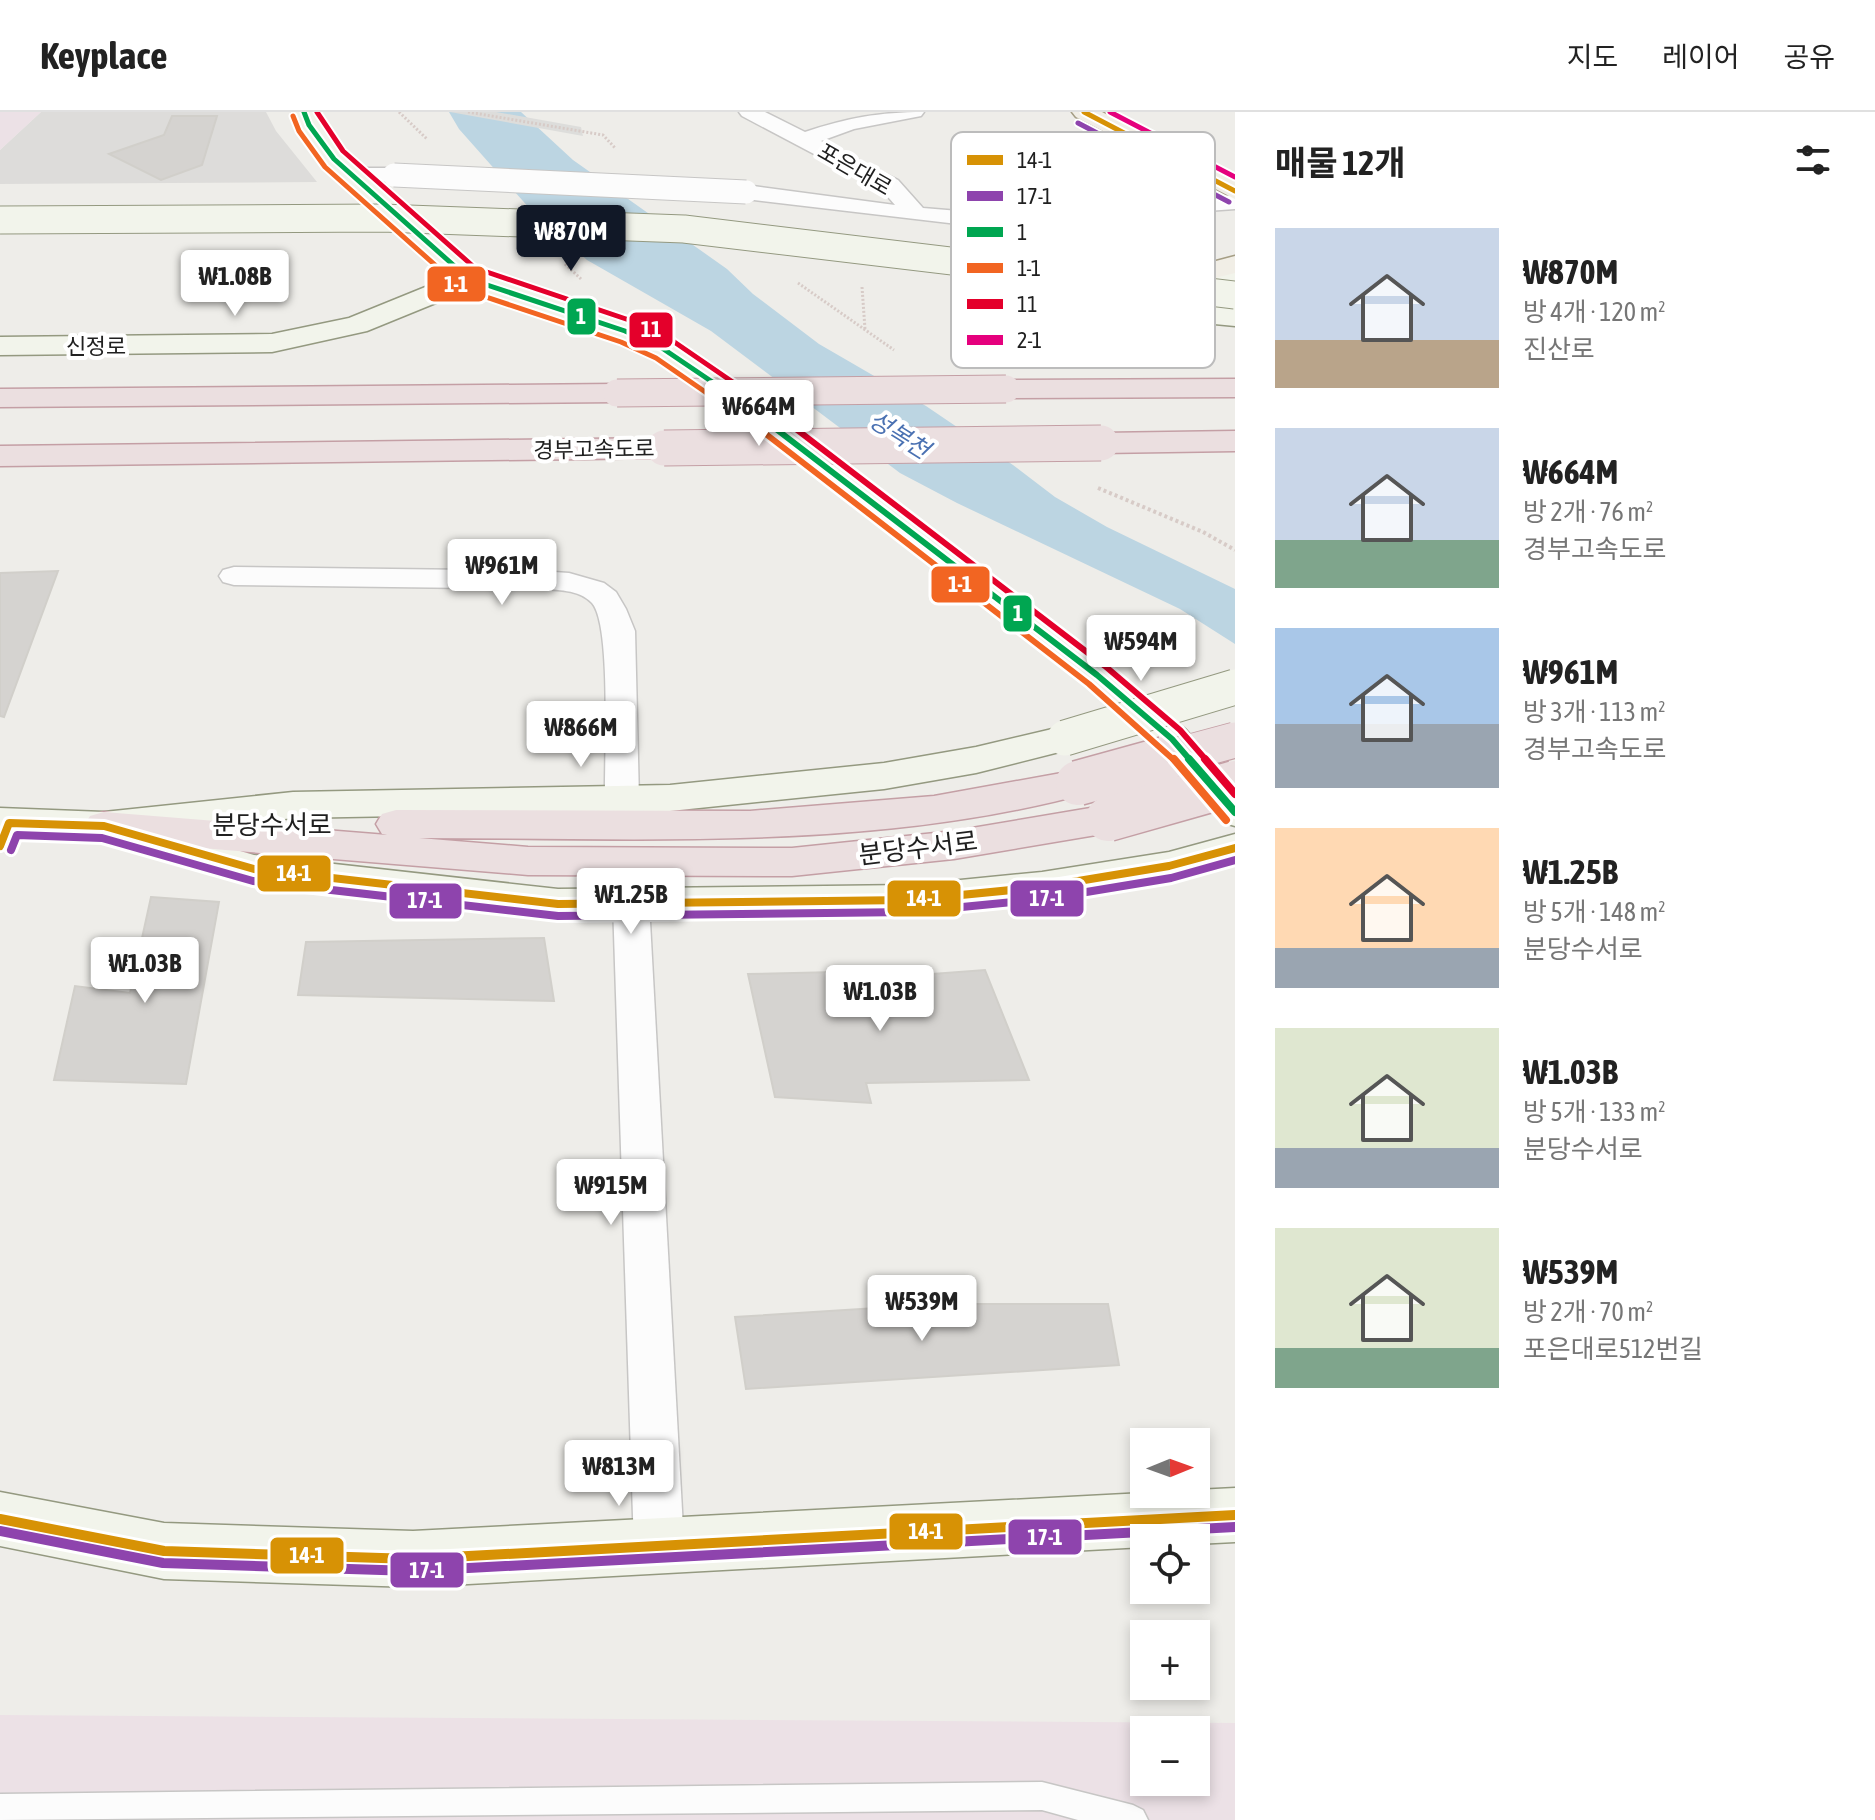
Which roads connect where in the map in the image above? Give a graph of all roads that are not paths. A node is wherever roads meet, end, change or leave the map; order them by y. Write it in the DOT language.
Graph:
graph roads {
  1 [pos="304,112"];
  2 [pos="749,112"];
  3 [pos="914,112"];
  4 [pos="1084,112"];
  5 [pos="1133,112"];
  6 [pos="1122,132"];
  7 [pos="1175,132"];
  8 [pos="803,140"];
  9 [pos="1215,151"];
  10 [pos="1235,161"];
  11 [pos="349,175"];
  12 [pos="1215,181"];
  13 [pos="1235,191"];
  14 [pos="0,198"];
  15 [pos="1235,202"];
  16 [pos="1215,203"];
  17 [pos="916,214"];
  18 [pos="951,217"];
  19 [pos="0,220"];
  20 [pos="951,237"];
  21 [pos="0,240"];
  22 [pos="951,261"];
  23 [pos="1235,264"];
  24 [pos="1215,270"];
  25 [pos="1215,273"];
  26 [pos="1235,274"];
  27 [pos="469,279"];
  28 [pos="951,281"];
  29 [pos="1215,293"];
  30 [pos="1235,295"];
  31 [pos="1215,315"];
  32 [pos="1235,317"];
  33 [pos="0,346"];
  34 [pos="1235,388"];
  35 [pos="0,398"];
  36 [pos="1235,441"];
  37 [pos="0,456"];
  38 [pos="234,576"];
  39 [pos="1235,687"];
  40 [pos="1235,740"];
  41 [pos="1235,783"];
  42 [pos="622,800"];
  43 [pos="1235,812"];
  44 [pos="104,826"];
  45 [pos="3,831"];
  46 [pos="1235,848"];
  47 [pos="631,903"];
  48 [pos="1235,1515"];
  49 [pos="0,1519"];
  50 [pos="659,1547"];
  51 [pos="0,1808"];
  52 [pos="1133,1820"];
  1 -- 11 [label="street"];
  2 -- 8 [label="street, 포은대로"];
  3 -- 8 [label="street, 포은대로"];
  4 -- 6 [label="main road"];
  5 -- 7 [label="main road"];
  8 -- 17 [label="street, 포은대로"];
  9 -- 10 [label="main road"];
  11 -- 17 [label="street, bridge"];
  11 -- 27 [label="street"];
  12 -- 13 [label="main road"];
  14 -- 20 [label="street"];
  15 -- 16 [label="street, 포은대로"];
  17 -- 18 [label="street, 포은대로"];
  19 -- 22 [label="street, bridge"];
  21 -- 28 [label="street"];
  23 -- 24 [label="main road"];
  25 -- 26 [label="street"];
  27 -- 33 [label="street, 신정로"];
  27 -- 43 [label="street"];
  29 -- 30 [label="street, bridge"];
  31 -- 32 [label="street"];
  34 -- 35 [label="highway, bridge"];
  36 -- 37 [label="highway, 경부고속도로, bridge"];
  38 -- 42 [label="street"];
  39 -- 42 [label="street, bridge"];
  40 -- 44 [label="highway, 분당수서로, bridge"];
  41 -- 44 [label="highway, 분당수서로, bridge"];
  42 -- 44 [label="street"];
  44 -- 45 [label="street"];
  44 -- 47 [label="street"];
  46 -- 47 [label="street"];
  47 -- 50 [label="street"];
  48 -- 50 [label="street"];
  49 -- 50 [label="street"];
  51 -- 52 [label="lane"];
}
